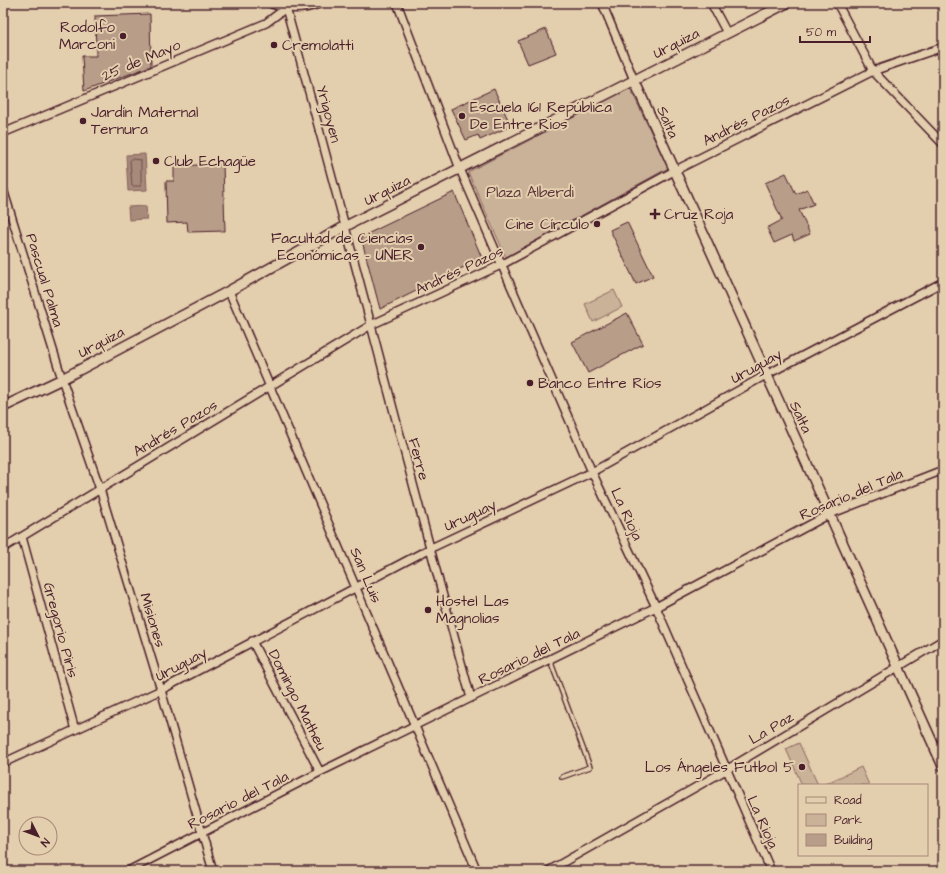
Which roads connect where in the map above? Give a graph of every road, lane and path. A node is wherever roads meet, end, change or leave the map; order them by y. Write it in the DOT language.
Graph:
graph roads {
  1 [pos="272,3"];
  2 [pos="298,3"];
  3 [pos="319,3"];
  4 [pos="397,3"];
  5 [pos="602,3"];
  6 [pos="711,3"];
  7 [pos="786,3"];
  8 [pos="836,3"];
  9 [pos="286,8"];
  10 [pos="727,33"];
  11 [pos="943,47"];
  12 [pos="873,71"];
  13 [pos="634,80"];
  14 [pos="3,133"];
  15 [pos="943,144"];
  16 [pos="460,169"];
  17 [pos="674,171"];
  18 [pos="3,189"];
  19 [pos="346,226"];
  20 [pos="503,264"];
  21 [pos="943,282"];
  22 [pos="229,291"];
  23 [pos="371,325"];
  24 [pos="766,375"];
  25 [pos="62,379"];
  26 [pos="270,386"];
  27 [pos="3,407"];
  28 [pos="943,470"];
  29 [pos="592,472"];
  30 [pos="100,489"];
  31 [pos="830,514"];
  32 [pos="22,537"];
  33 [pos="3,548"];
  34 [pos="429,548"];
  35 [pos="357,587"];
  36 [pos="656,607"];
  37 [pos="943,640"];
  38 [pos="252,641"];
  39 [pos="550,660"];
  40 [pos="898,666"];
  41 [pos="161,690"];
  42 [pos="471,698"];
  43 [pos="416,725"];
  44 [pos="75,730"];
  45 [pos="3,763"];
  46 [pos="943,766"];
  47 [pos="726,770"];
  48 [pos="320,772"];
  49 [pos="562,777"];
  50 [pos="202,833"];
  51 [pos="128,871"];
  52 [pos="213,871"];
  53 [pos="477,871"];
  54 [pos="548,871"];
  55 [pos="771,871"];
  1 -- 9 [label="street"];
  2 -- 9 [label="street, 25 de Mayo"];
  3 -- 9 [label="street"];
  4 -- 16 [label="street, La Rioja"];
  5 -- 13 [label="street"];
  6 -- 10 [label="street"];
  7 -- 10 [label="street, Urquiza"];
  8 -- 12 [label="street"];
  9 -- 14 [label="street, 25 de Mayo"];
  9 -- 19 [label="street, Yrigoyen"];
  10 -- 13 [label="street, Urquiza"];
  11 -- 12 [label="street, Andrés Pazos"];
  12 -- 15 [label="street"];
  12 -- 17 [label="street, Andrés Pazos"];
  13 -- 16 [label="street, Urquiza"];
  13 -- 17 [label="street, Salta"];
  16 -- 19 [label="street, Urquiza"];
  16 -- 20 [label="street, La Rioja"];
  17 -- 20 [label="street, Andrés Pazos"];
  17 -- 24 [label="street, Salta"];
  18 -- 25 [label="street, Pascual Palma"];
  19 -- 22 [label="street, Urquiza"];
  19 -- 23 [label="street, Ferre"];
  20 -- 23 [label="street, Andrés Pazos"];
  20 -- 29 [label="street, La Rioja"];
  21 -- 24 [label="street, Uruguay"];
  22 -- 25 [label="street, Urquiza"];
  22 -- 26 [label="street, San Luis"];
  23 -- 26 [label="street, Andrés Pazos"];
  23 -- 34 [label="street, Ferre"];
  24 -- 29 [label="street, Uruguay"];
  24 -- 31 [label="street, Salta"];
  25 -- 27 [label="street, Urquiza"];
  25 -- 30 [label="street, Misiones"];
  26 -- 30 [label="street, Andrés Pazos"];
  26 -- 35 [label="street, San Luis"];
  28 -- 31 [label="street, Rosario del Tala"];
  29 -- 34 [label="street, Uruguay"];
  29 -- 36 [label="street, La Rioja"];
  30 -- 32 [label="street, Andrés Pazos"];
  30 -- 41 [label="street, Misiones"];
  31 -- 36 [label="street, Rosario del Tala"];
  31 -- 40 [label="street, Salta"];
  32 -- 33 [label="street, Andrés Pazos"];
  32 -- 44 [label="street, Gregorio Piris"];
  34 -- 35 [label="street, Uruguay"];
  34 -- 42 [label="street, Ferre"];
  35 -- 38 [label="street, Uruguay"];
  35 -- 43 [label="street, San Luis"];
  36 -- 39 [label="street, Rosario del Tala"];
  36 -- 47 [label="street, La Rioja"];
  37 -- 40 [label="street, La Paz"];
  38 -- 41 [label="street, Uruguay"];
  38 -- 48 [label="street, Domingo Matheu"];
  39 -- 42 [label="street, Rosario del Tala"];
  39 -- 49 [label="lane"];
  40 -- 46 [label="street, Salta"];
  40 -- 47 [label="street, La Paz"];
  41 -- 44 [label="street, Uruguay"];
  41 -- 50 [label="street, Misiones"];
  42 -- 43 [label="street, Rosario del Tala"];
  43 -- 48 [label="street, Rosario del Tala"];
  43 -- 53 [label="street, San Luis"];
  44 -- 45 [label="street, Uruguay"];
  47 -- 54 [label="street, La Paz"];
  47 -- 55 [label="street, La Rioja"];
  48 -- 50 [label="street, Rosario del Tala"];
  50 -- 51 [label="street, Rosario del Tala"];
  50 -- 52 [label="street, Misiones"];
}
